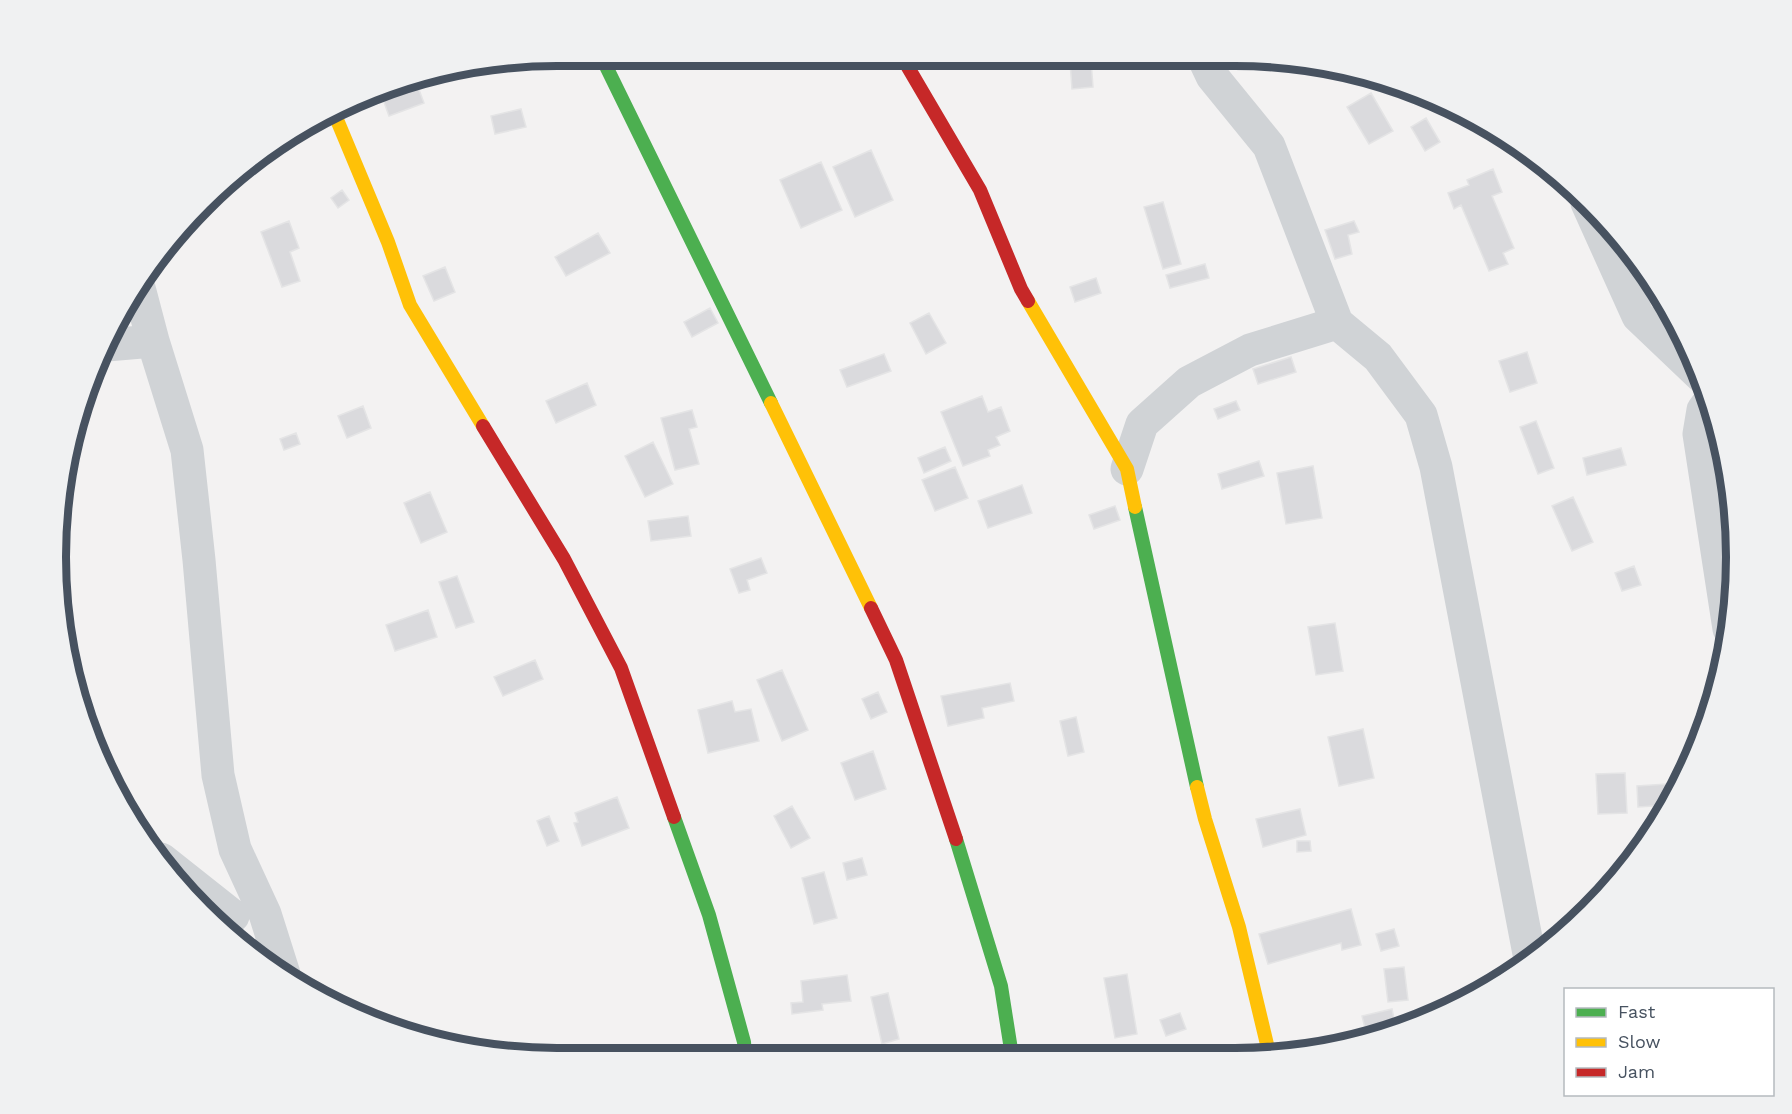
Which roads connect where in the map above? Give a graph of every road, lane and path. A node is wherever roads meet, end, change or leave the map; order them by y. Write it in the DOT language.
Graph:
graph roads {
  1 [pos="607,66"];
  2 [pos="907,66"];
  3 [pos="1207,66"];
  4 [pos="337,119"];
  5 [pos="1597,226"];
  6 [pos="141,296"];
  7 [pos="1337,323"];
  8 [pos="153,341"];
  9 [pos="115,344"];
  10 [pos="1685,361"];
  11 [pos="1703,410"];
  12 [pos="1127,469"];
  13 [pos="1724,598"];
  14 [pos="182,874"];
  15 [pos="238,916"];
  16 [pos="1528,951"];
  17 [pos="268,954"];
  18 [pos="1268,1047"];
  19 [pos="744,1048"];
  20 [pos="1011,1048"];
  1 -- 20 [label="street"];
  2 -- 12 [label="street"];
  3 -- 7 [label="street"];
  4 -- 19 [label="street"];
  5 -- 10 [label="street"];
  6 -- 8 [label="street"];
  7 -- 12 [label="street"];
  7 -- 16 [label="street"];
  8 -- 9 [label="street"];
  8 -- 15 [label="street"];
  11 -- 13 [label="street"];
  12 -- 18 [label="street"];
  14 -- 15 [label="street"];
  15 -- 17 [label="street"];
}
